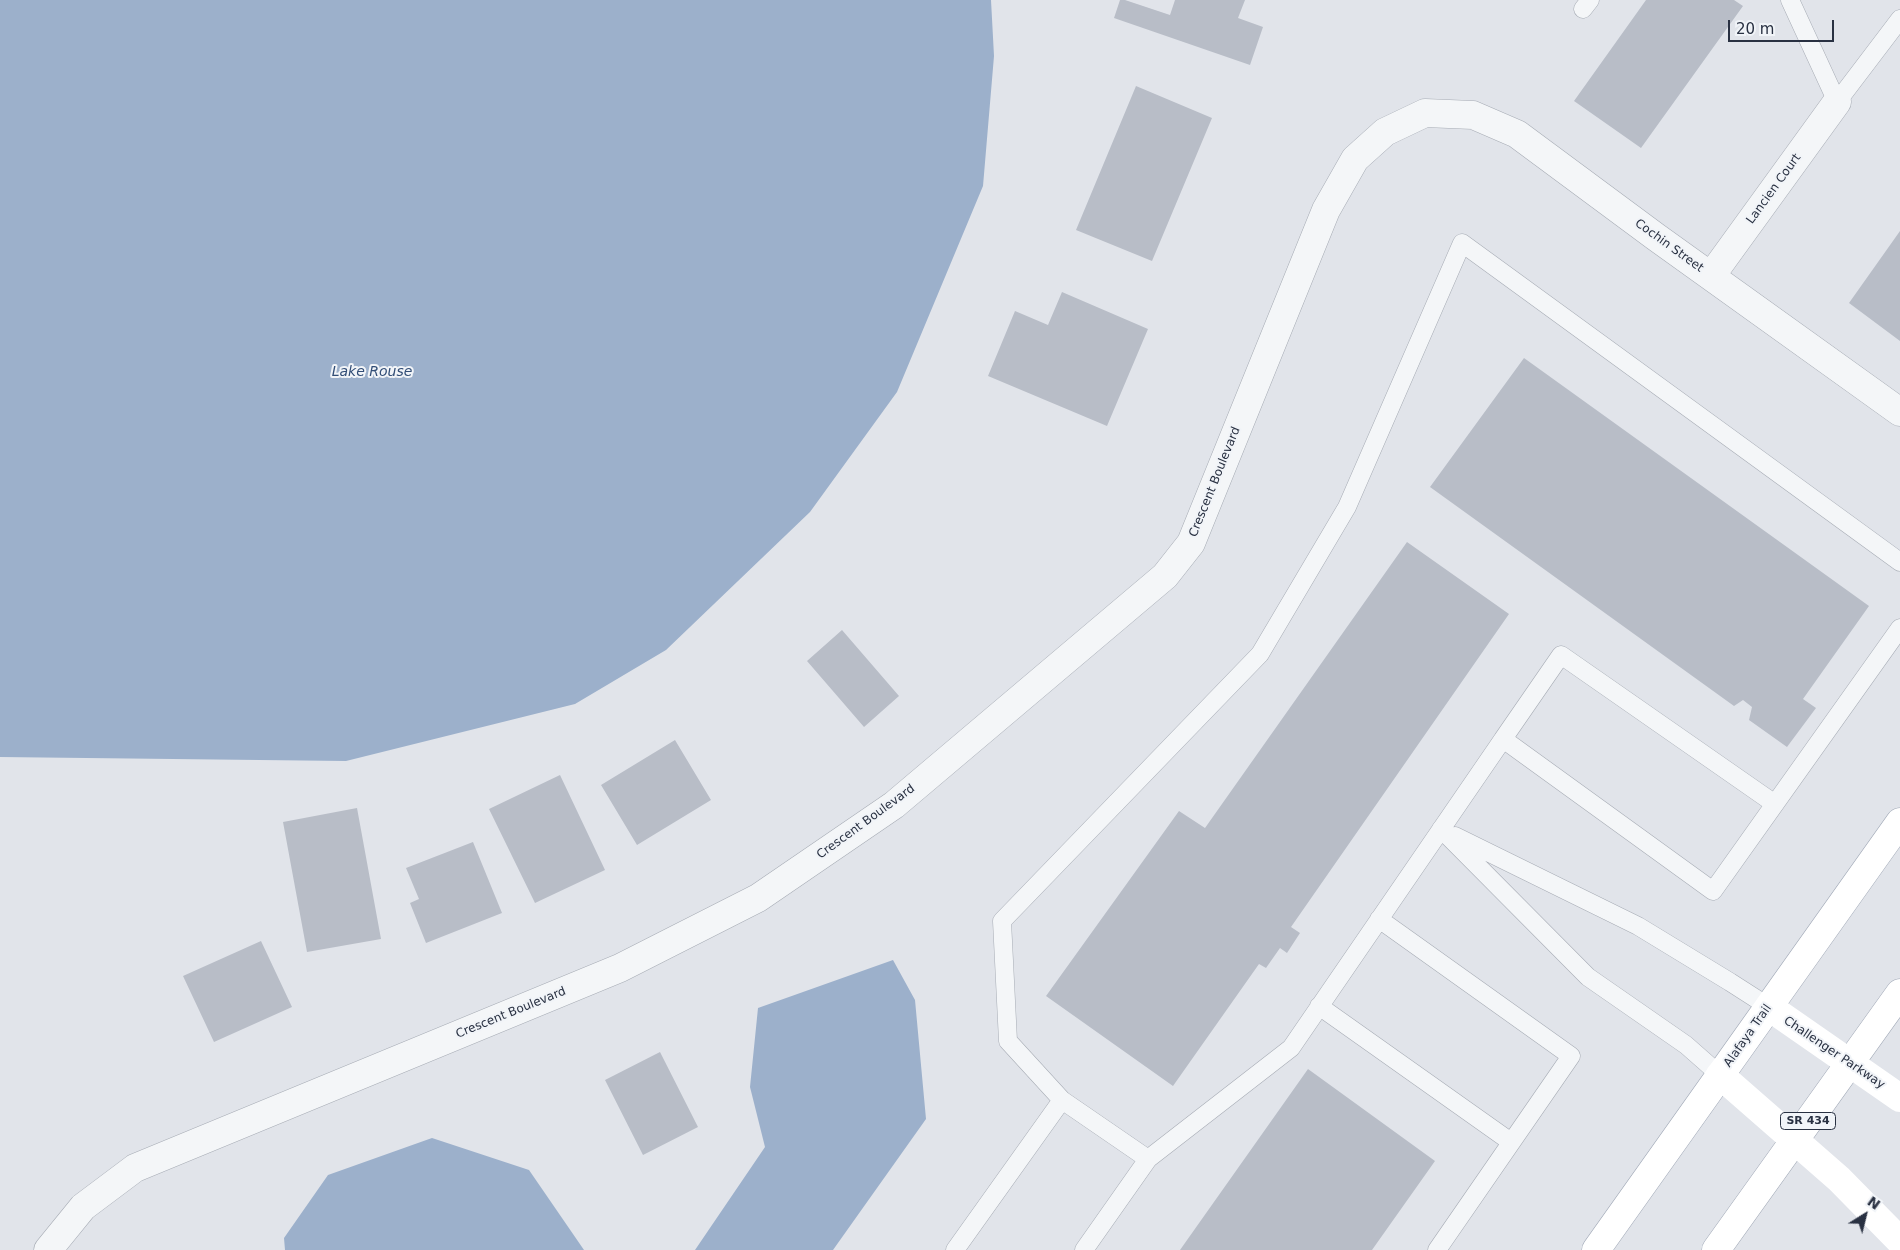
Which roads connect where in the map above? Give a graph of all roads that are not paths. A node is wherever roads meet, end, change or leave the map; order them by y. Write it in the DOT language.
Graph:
graph roads {
  1 [pos="1790,0"];
  2 [pos="1900,20"];
  3 [pos="1837,102"];
  4 [pos="1425,113"];
  5 [pos="1711,276"];
  6 [pos="1900,412"];
  7 [pos="1900,562"];
  8 [pos="1900,628"];
  9 [pos="1503,739"];
  10 [pos="1775,804"];
  11 [pos="1900,822"];
  12 [pos="1441,829"];
  13 [pos="1379,919"];
  14 [pos="1900,993"];
  15 [pos="1319,1006"];
  16 [pos="1768,1007"];
  17 [pos="1850,1063"];
  18 [pos="1720,1075"];
  19 [pos="1900,1098"];
  20 [pos="1062,1100"];
  21 [pos="1794,1141"];
  22 [pos="1511,1142"];
  23 [pos="1148,1159"];
  24 [pos="1900,1241"];
  25 [pos="48,1250"];
  26 [pos="955,1250"];
  27 [pos="1084,1250"];
  28 [pos="1437,1250"];
  29 [pos="1596,1250"];
  30 [pos="1716,1250"];
  1 -- 3 [label="lane"];
  2 -- 3 [label="lane"];
  3 -- 5 [label="street, Lancien Court"];
  4 -- 5 [label="street, Cochin Street"];
  4 -- 25 [label="street, Crescent Boulevard"];
  5 -- 6 [label="street, Cochin Street"];
  7 -- 20 [label="lane"];
  8 -- 10 [label="lane"];
  9 -- 10 [label="lane"];
  9 -- 10 [label="lane"];
  9 -- 12 [label="lane"];
  11 -- 16 [label="main road, Alafaya Trail"];
  12 -- 13 [label="lane"];
  12 -- 16 [label="lane"];
  12 -- 18 [label="lane"];
  13 -- 15 [label="lane"];
  13 -- 22 [label="lane"];
  14 -- 17 [label="main road, SR 434"];
  15 -- 22 [label="lane"];
  15 -- 23 [label="lane"];
  16 -- 17 [label="main road, Challenger Parkway"];
  16 -- 18 [label="main road, Alafaya Trail"];
  17 -- 19 [label="main road, Challenger Parkway"];
  17 -- 21 [label="main road, SR 434"];
  18 -- 21 [label="main road"];
  18 -- 29 [label="main road, Alafaya Trail"];
  20 -- 23 [label="lane"];
  20 -- 26 [label="lane"];
  21 -- 24 [label="main road"];
  21 -- 30 [label="main road, SR 434"];
  22 -- 28 [label="lane"];
  23 -- 27 [label="lane"];
}
